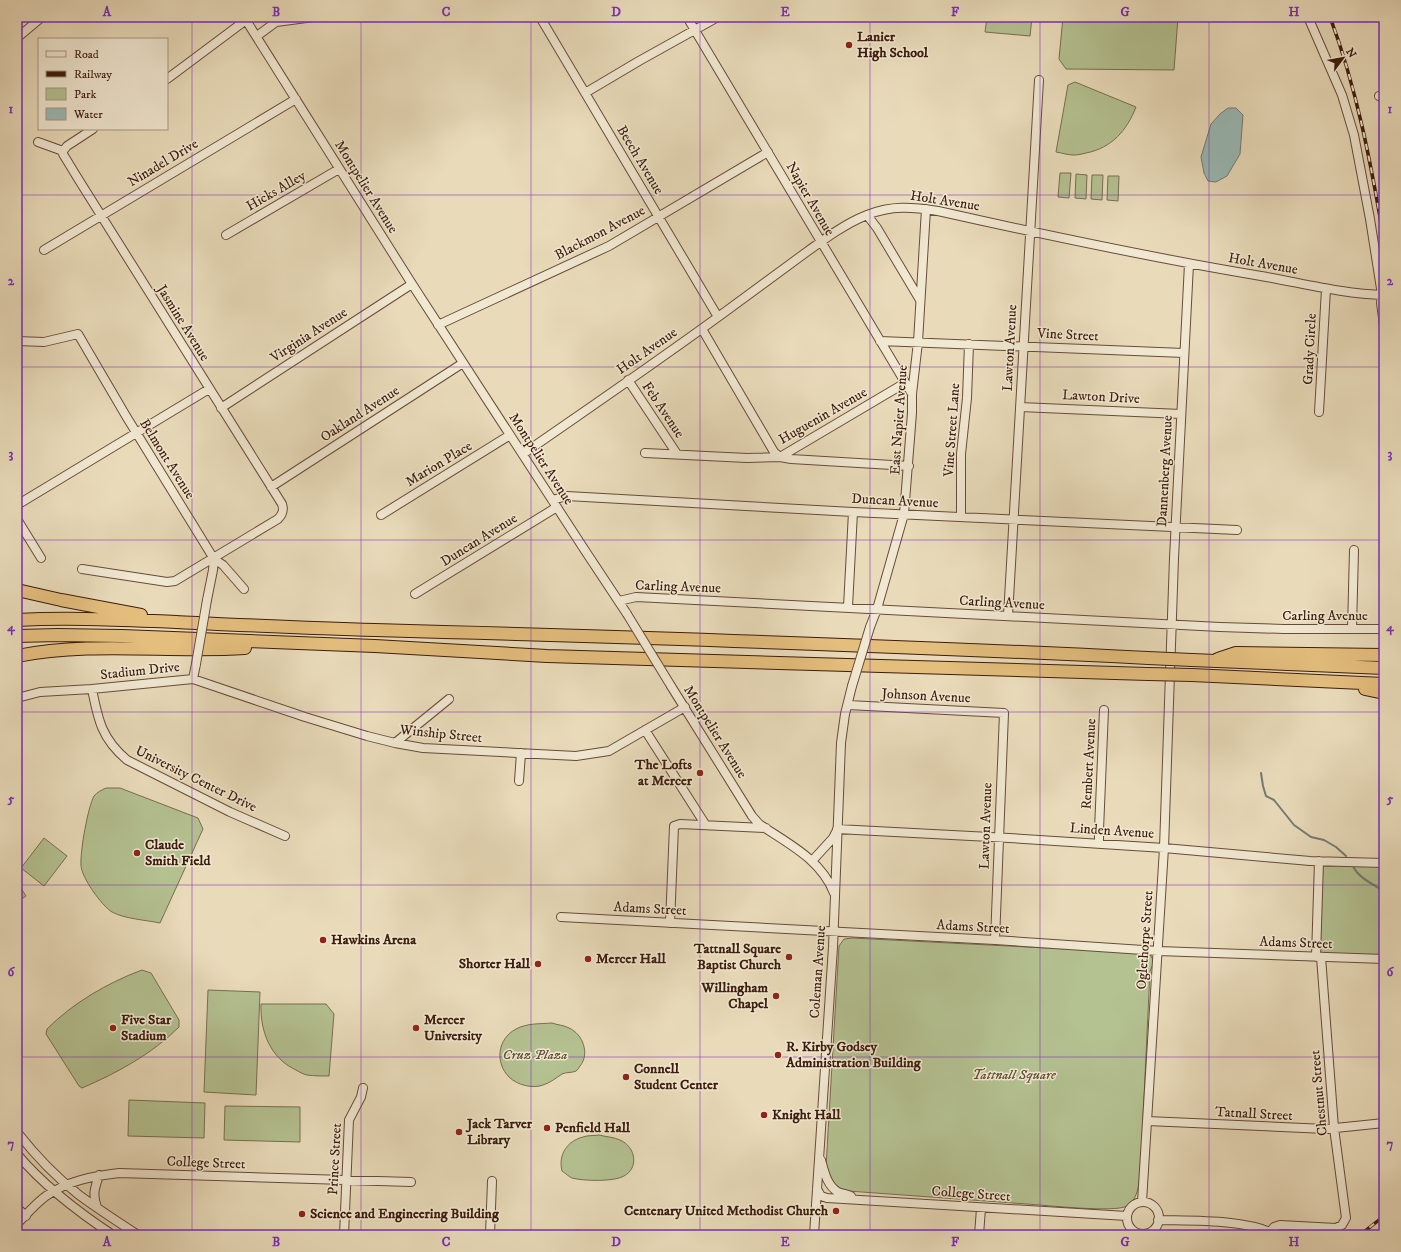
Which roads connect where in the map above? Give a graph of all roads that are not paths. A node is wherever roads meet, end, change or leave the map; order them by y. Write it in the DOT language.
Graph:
graph roads {
  1 [pos="42,17"];
  2 [pos="314,17"];
  3 [pos="540,17"];
  4 [pos="687,17"];
  5 [pos="718,17"];
  6 [pos="1308,17"];
  7 [pos="245,18"];
  8 [pos="278,20"];
  9 [pos="695,30"];
  10 [pos="257,36"];
  11 [pos="17,38"];
  12 [pos="168,78"];
  13 [pos="1038,80"];
  14 [pos="585,93"];
  15 [pos="296,99"];
  16 [pos="91,130"];
  17 [pos="38,142"];
  18 [pos="63,152"];
  19 [pos="768,152"];
  20 [pos="339,169"];
  21 [pos="926,209"];
  22 [pos="867,215"];
  23 [pos="101,216"];
  24 [pos="659,217"];
  25 [pos="1029,230"];
  26 [pos="226,235"];
  27 [pos="820,242"];
  28 [pos="44,250"];
  29 [pos="1189,264"];
  30 [pos="412,284"];
  31 [pos="1326,289"];
  32 [pos="1383,295"];
  33 [pos="920,300"];
  34 [pos="718,317"];
  35 [pos="438,325"];
  36 [pos="1384,325"];
  37 [pos="702,329"];
  38 [pos="17,341"];
  39 [pos="880,341"];
  40 [pos="918,342"];
  41 [pos="969,344"];
  42 [pos="1023,346"];
  43 [pos="1184,353"];
  44 [pos="463,363"];
  45 [pos="628,380"];
  46 [pos="905,383"];
  47 [pos="209,389"];
  48 [pos="912,394"];
  49 [pos="1020,407"];
  50 [pos="221,408"];
  51 [pos="1319,412"];
  52 [pos="1181,414"];
  53 [pos="136,433"];
  54 [pos="510,435"];
  55 [pos="645,452"];
  56 [pos="523,454"];
  57 [pos="677,454"];
  58 [pos="780,457"];
  59 [pos="909,466"];
  60 [pos="271,487"];
  61 [pos="555,503"];
  62 [pos="17,505"];
  63 [pos="853,512"];
  64 [pos="381,514"];
  65 [pos="904,514"];
  66 [pos="962,517"];
  67 [pos="17,519"];
  68 [pos="1014,520"];
  69 [pos="1176,528"];
  70 [pos="1237,530"];
  71 [pos="1354,550"];
  72 [pos="41,558"];
  73 [pos="214,559"];
  74 [pos="82,569"];
  75 [pos="244,589"];
  76 [pos="17,590"];
  77 [pos="415,594"];
  78 [pos="619,601"];
  79 [pos="848,607"];
  80 [pos="877,609"];
  81 [pos="1008,616"];
  82 [pos="17,620"];
  83 [pos="195,623"];
  84 [pos="1172,625"];
  85 [pos="870,627"];
  86 [pos="1352,629"];
  87 [pos="1384,629"];
  88 [pos="17,636"];
  89 [pos="284,643"];
  90 [pos="1384,655"];
  91 [pos="17,656"];
  92 [pos="1211,661"];
  93 [pos="1384,668"];
  94 [pos="193,679"];
  95 [pos="1171,679"];
  96 [pos="1333,682"];
  97 [pos="1384,684"];
  98 [pos="92,689"];
  99 [pos="1384,693"];
  100 [pos="17,698"];
  101 [pos="449,699"];
  102 [pos="848,705"];
  103 [pos="685,707"];
  104 [pos="1104,710"];
  105 [pos="1004,713"];
  106 [pos="645,730"];
  107 [pos="395,743"];
  108 [pos="522,753"];
  109 [pos="519,781"];
  110 [pos="704,824"];
  111 [pos="766,828"];
  112 [pos="838,829"];
  113 [pos="284,836"];
  114 [pos="998,838"];
  115 [pos="1099,843"];
  116 [pos="1164,848"];
  117 [pos="812,861"];
  118 [pos="1319,861"];
  119 [pos="1384,863"];
  120 [pos="835,896"];
  121 [pos="561,917"];
  122 [pos="670,923"];
  123 [pos="834,932"];
  124 [pos="995,940"];
  125 [pos="1158,951"];
  126 [pos="1319,957"];
  127 [pos="1384,959"];
  128 [pos="363,1088"];
  129 [pos="1147,1121"];
  130 [pos="1384,1123"];
  131 [pos="1334,1128"];
  132 [pos="17,1132"];
  133 [pos="819,1152"];
  134 [pos="17,1154"];
  135 [pos="99,1175"];
  136 [pos="347,1181"];
  137 [pos="492,1181"];
  138 [pos="411,1182"];
  139 [pos="67,1185"];
  140 [pos="817,1189"];
  141 [pos="54,1191"];
  142 [pos="868,1200"];
  143 [pos="1142,1202"];
  144 [pos="17,1208"];
  145 [pos="97,1208"];
  146 [pos="981,1208"];
  147 [pos="26,1216"];
  148 [pos="1127,1216"];
  149 [pos="1158,1220"];
  150 [pos="17,1224"];
  151 [pos="1273,1233"];
  152 [pos="1141,1234"];
  153 [pos="113,1235"];
  154 [pos="138,1235"];
  155 [pos="344,1235"];
  156 [pos="490,1235"];
  157 [pos="814,1235"];
  158 [pos="979,1235"];
  1 -- 11 [label="street"];
  2 -- 8 [label="street"];
  3 -- 14 [label="street, Beech Avenue"];
  4 -- 9 [label="street, Napier Avenue"];
  5 -- 9 [label="street"];
  6 -- 32 [label="street"];
  7 -- 10 [label="street, Montpelier Avenue"];
  7 -- 12 [label="street"];
  8 -- 10 [label="street"];
  9 -- 14 [label="street"];
  9 -- 19 [label="street, Napier Avenue"];
  10 -- 15 [label="street, Montpelier Avenue"];
  13 -- 25 [label="street, Lawton Avenue"];
  14 -- 24 [label="street, Beech Avenue"];
  15 -- 20 [label="street, Montpelier Avenue"];
  15 -- 23 [label="street, Ninadel Drive"];
  16 -- 18 [label="street"];
  17 -- 18 [label="street"];
  18 -- 23 [label="street, Jasmine Avenue"];
  19 -- 24 [label="street, Blackmon Avenue"];
  19 -- 27 [label="street, Napier Avenue"];
  20 -- 26 [label="street, Hicks Alley"];
  20 -- 30 [label="street, Montpelier Avenue"];
  21 -- 22 [label="street, Holt Avenue"];
  21 -- 25 [label="street, Holt Avenue"];
  21 -- 33 [label="street, East Napier Avenue"];
  22 -- 27 [label="street, Holt Avenue"];
  22 -- 33 [label="street"];
  23 -- 28 [label="street, Ninadel Drive"];
  23 -- 47 [label="street, Jasmine Avenue"];
  24 -- 34 [label="street, Beech Avenue"];
  24 -- 35 [label="street, Blackmon Avenue"];
  25 -- 29 [label="street, Holt Avenue"];
  25 -- 42 [label="street, Lawton Avenue"];
  27 -- 34 [label="street, Holt Avenue"];
  27 -- 39 [label="street, Napier Avenue"];
  29 -- 31 [label="street, Holt Avenue"];
  29 -- 43 [label="street, Dannenberg Avenue"];
  30 -- 35 [label="street, Montpelier Avenue"];
  30 -- 50 [label="street, Virginia Avenue"];
  31 -- 32 [label="street, Holt Avenue"];
  31 -- 51 [label="street, Grady Circle"];
  32 -- 36 [label="street"];
  33 -- 40 [label="street, East Napier Avenue"];
  34 -- 37 [label="street, Holt Avenue"];
  35 -- 44 [label="street, Montpelier Avenue"];
  37 -- 45 [label="street, Holt Avenue"];
  37 -- 58 [label="street"];
  38 -- 53 [label="street, Belmont Avenue"];
  39 -- 40 [label="street, Vine Street"];
  39 -- 46 [label="street, Napier Avenue"];
  40 -- 41 [label="street, Vine Street"];
  40 -- 48 [label="street, East Napier Avenue"];
  41 -- 42 [label="street, Vine Street"];
  41 -- 66 [label="street, Vine Street Lane"];
  42 -- 43 [label="street, Vine Street"];
  42 -- 49 [label="street, Lawton Avenue"];
  43 -- 52 [label="street, Dannenberg Avenue"];
  44 -- 54 [label="street, Montpelier Avenue"];
  44 -- 60 [label="street, Oakland Avenue"];
  45 -- 56 [label="street, Holt Avenue"];
  45 -- 57 [label="street, Feb Avenue"];
  46 -- 48 [label="street, Napier Avenue"];
  46 -- 58 [label="street, Huguenin Avenue"];
  47 -- 50 [label="street, Jasmine Avenue"];
  47 -- 53 [label="street"];
  48 -- 59 [label="street, East Napier Avenue"];
  49 -- 52 [label="street, Lawton Drive"];
  49 -- 68 [label="street, Lawton Avenue"];
  50 -- 60 [label="street, Jasmine Avenue"];
  52 -- 69 [label="street, Dannenberg Avenue"];
  53 -- 62 [label="street"];
  53 -- 73 [label="street, Belmont Avenue"];
  54 -- 56 [label="street, Montpelier Avenue"];
  54 -- 64 [label="street, Marion Place"];
  55 -- 57 [label="street, Huguenin Avenue"];
  56 -- 61 [label="street, Montpelier Avenue"];
  57 -- 58 [label="street, Huguenin Avenue"];
  58 -- 59 [label="street"];
  59 -- 65 [label="street, East Napier Avenue"];
  60 -- 73 [label="street, Jasmine Avenue"];
  61 -- 63 [label="street, Duncan Avenue"];
  61 -- 77 [label="street, Duncan Avenue"];
  61 -- 78 [label="street, Montpelier Avenue"];
  63 -- 65 [label="street, Duncan Avenue"];
  63 -- 79 [label="street"];
  65 -- 66 [label="street, Duncan Avenue"];
  65 -- 80 [label="street, East Napier Avenue"];
  66 -- 68 [label="street, Duncan Avenue"];
  67 -- 72 [label="street"];
  68 -- 69 [label="street, Duncan Avenue"];
  68 -- 81 [label="street, Lawton Avenue"];
  69 -- 70 [label="street, Duncan Avenue"];
  69 -- 84 [label="street, Dannenberg Avenue"];
  71 -- 86 [label="street"];
  73 -- 74 [label="street"];
  73 -- 75 [label="street, Belmont Avenue"];
  73 -- 94 [label="street, Stadium Drive, bridge"];
  76 -- 83 [label="highway"];
  78 -- 79 [label="street, Carling Avenue"];
  78 -- 103 [label="street, Montpelier Avenue, bridge"];
  79 -- 80 [label="street, Carling Avenue"];
  80 -- 81 [label="street, Carling Avenue"];
  80 -- 85 [label="street, East Napier Avenue"];
  81 -- 84 [label="street, Carling Avenue"];
  82 -- 83 [label="highway"];
  83 -- 92 [label="highway, bridge"];
  84 -- 86 [label="street, Carling Avenue"];
  84 -- 95 [label="street, Dannenberg Avenue"];
  85 -- 102 [label="street, Coleman Avenue, bridge"];
  86 -- 87 [label="street, Carling Avenue"];
  88 -- 89 [label="highway"];
  89 -- 91 [label="highway"];
  89 -- 96 [label="highway, bridge"];
  90 -- 92 [label="highway"];
  92 -- 93 [label="highway"];
  94 -- 98 [label="street, Stadium Drive"];
  94 -- 107 [label="street, Winship Street"];
  95 -- 116 [label="street, Oglethorpe Street"];
  96 -- 97 [label="highway"];
  96 -- 99 [label="highway"];
  98 -- 100 [label="street, Stadium Drive"];
  98 -- 113 [label="street, University Center Drive"];
  101 -- 107 [label="street"];
  102 -- 105 [label="street, Johnson Avenue"];
  102 -- 112 [label="street, Coleman Avenue"];
  103 -- 106 [label="street, Winship Street"];
  103 -- 111 [label="street, Montpelier Avenue"];
  104 -- 115 [label="street, Rembert Avenue"];
  105 -- 114 [label="street, Lawton Avenue"];
  106 -- 108 [label="street, Winship Street"];
  106 -- 110 [label="street"];
  107 -- 108 [label="street, Winship Street"];
  108 -- 109 [label="street"];
  110 -- 111 [label="street"];
  110 -- 122 [label="street"];
  111 -- 117 [label="street, Montpelier Avenue"];
  112 -- 114 [label="street, Linden Avenue"];
  112 -- 117 [label="street"];
  112 -- 120 [label="street, Coleman Avenue"];
  114 -- 115 [label="street, Linden Avenue"];
  114 -- 124 [label="street, Lawton Avenue"];
  115 -- 116 [label="street, Linden Avenue"];
  116 -- 118 [label="street, Linden Avenue"];
  116 -- 125 [label="street, Oglethorpe Street"];
  117 -- 120 [label="street, Montpelier Avenue"];
  118 -- 119 [label="street, Linden Avenue"];
  118 -- 126 [label="street, Chestnut Street"];
  120 -- 123 [label="street, Coleman Avenue"];
  121 -- 122 [label="street, Adams Street"];
  122 -- 123 [label="street, Adams Street"];
  123 -- 124 [label="street, Adams Street"];
  123 -- 133 [label="street, Coleman Avenue"];
  124 -- 125 [label="street, Adams Street"];
  125 -- 126 [label="street, Adams Street"];
  125 -- 129 [label="street, Oglethorpe Street"];
  126 -- 127 [label="street, Adams Street"];
  126 -- 131 [label="street, Chestnut Street"];
  128 -- 136 [label="street, Prince Street"];
  129 -- 131 [label="street, Tatnall Street"];
  129 -- 143 [label="street, Oglethorpe Street"];
  130 -- 131 [label="street, Tatnall Street"];
  131 -- 151 [label="street, Chestnut Street"];
  132 -- 139 [label="street"];
  133 -- 140 [label="street, Coleman Avenue"];
  133 -- 142 [label="street"];
  134 -- 141 [label="street"];
  135 -- 136 [label="street, College Street"];
  135 -- 139 [label="street, College Street"];
  135 -- 145 [label="street"];
  136 -- 138 [label="street, College Street"];
  136 -- 155 [label="street, Prince Street"];
  137 -- 156 [label="street"];
  139 -- 141 [label="street, College Street"];
  139 -- 145 [label="street"];
  140 -- 142 [label="street, College Street"];
  140 -- 157 [label="street, Coleman Avenue"];
  141 -- 147 [label="street, College Street"];
  141 -- 153 [label="street"];
  142 -- 146 [label="street, College Street"];
  143 -- 148 [label="street"];
  143 -- 149 [label="street"];
  144 -- 147 [label="street"];
  145 -- 154 [label="street"];
  146 -- 148 [label="street, College Street"];
  146 -- 158 [label="street"];
  147 -- 150 [label="street, College Street"];
  148 -- 152 [label="street"];
  149 -- 151 [label="street"];
  149 -- 152 [label="street"];
}
